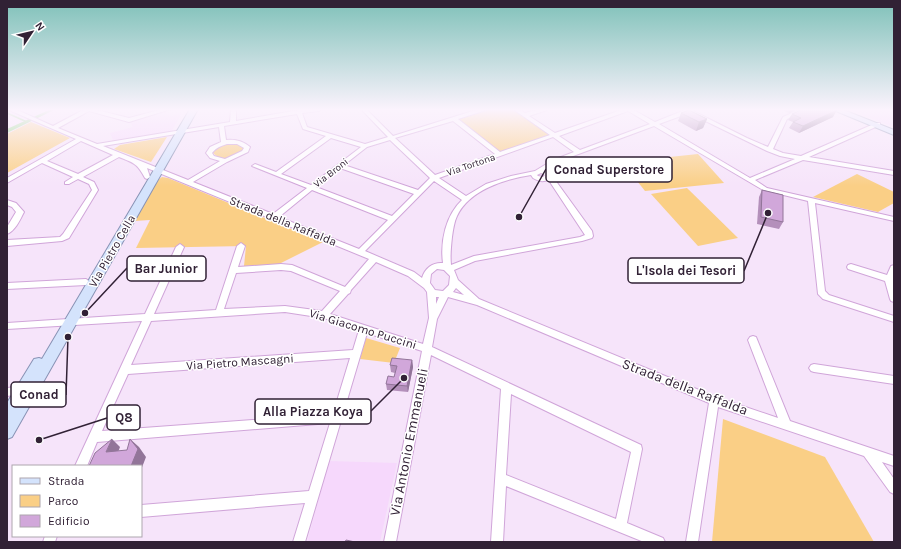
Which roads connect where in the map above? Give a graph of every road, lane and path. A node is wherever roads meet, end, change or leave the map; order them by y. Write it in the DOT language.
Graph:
graph roads {
  1 [pos="72,135"];
  2 [pos="167,135"];
  3 [pos="175,135"];
  4 [pos="223,135"];
  5 [pos="326,135"];
  6 [pos="390,135"];
  7 [pos="400,135"];
  8 [pos="474,135"];
  9 [pos="555,135"];
  10 [pos="626,135"];
  11 [pos="672,135"];
  12 [pos="739,135"];
  13 [pos="777,135"];
  14 [pos="853,135"];
  15 [pos="330,136"];
  16 [pos="392,137"];
  17 [pos="82,138"];
  18 [pos="126,142"];
  19 [pos="224,143"];
  20 [pos="97,145"];
  21 [pos="365,146"];
  22 [pos="109,150"];
  23 [pos="769,150"];
  24 [pos="579,152"];
  25 [pos="119,154"];
  26 [pos="500,155"];
  27 [pos="800,159"];
  28 [pos="133,160"];
  29 [pos="225,160"];
  30 [pos="42,161"];
  31 [pos="550,165"];
  32 [pos="255,166"];
  33 [pos="340,166"];
  34 [pos="894,172"];
  35 [pos="153,173"];
  36 [pos="277,174"];
  37 [pos="537,174"];
  38 [pos="170,175"];
  39 [pos="78,176"];
  40 [pos="546,176"];
  41 [pos="434,178"];
  42 [pos="750,180"];
  43 [pos="7,181"];
  44 [pos="189,182"];
  45 [pos="66,183"];
  46 [pos="312,188"];
  47 [pos="419,193"];
  48 [pos="466,198"];
  49 [pos="811,200"];
  50 [pos="7,202"];
  51 [pos="274,217"];
  52 [pos="394,219"];
  53 [pos="894,219"];
  54 [pos="7,232"];
  55 [pos="7,243"];
  56 [pos="241,246"];
  57 [pos="180,247"];
  58 [pos="447,247"];
  59 [pos="360,252"];
  60 [pos="376,258"];
  61 [pos="851,268"];
  62 [pos="894,268"];
  63 [pos="233,270"];
  64 [pos="431,270"];
  65 [pos="451,273"];
  66 [pos="411,274"];
  67 [pos="890,279"];
  68 [pos="86,282"];
  69 [pos="7,286"];
  70 [pos="429,288"];
  71 [pos="347,291"];
  72 [pos="446,294"];
  73 [pos="894,299"];
  74 [pos="480,303"];
  75 [pos="219,313"];
  76 [pos="324,315"];
  77 [pos="148,317"];
  78 [pos="433,318"];
  79 [pos="894,319"];
  80 [pos="67,322"];
  81 [pos="7,326"];
  82 [pos="364,328"];
  83 [pos="753,340"];
  84 [pos="427,349"];
  85 [pos="357,354"];
  86 [pos="814,368"];
  87 [pos="124,370"];
  88 [pos="894,380"];
  89 [pos="506,386"];
  90 [pos="27,390"];
  91 [pos="7,392"];
  92 [pos="714,401"];
  93 [pos="7,416"];
  94 [pos="337,418"];
  95 [pos="786,425"];
  96 [pos="7,432"];
  97 [pos="94,437"];
  98 [pos="867,451"];
  99 [pos="894,461"];
  100 [pos="81,465"];
  101 [pos="500,478"];
  102 [pos="894,488"];
  103 [pos="314,496"];
  104 [pos="142,511"];
  105 [pos="620,528"];
  106 [pos="299,542"];
  107 [pos="390,542"];
  108 [pos="497,542"];
  109 [pos="659,542"];
  110 [pos="692,542"];
  1 -- 17 [label="street, Strada della Raffalda"];
  2 -- 18 [label="street"];
  3 -- 35 [label="main road, Via Pietro Cella"];
  4 -- 19 [label="street"];
  5 -- 15 [label="street"];
  6 -- 16 [label="street"];
  7 -- 16 [label="street, Via Broni"];
  8 -- 26 [label="street"];
  9 -- 24 [label="street"];
  9 -- 26 [label="street, Via Tortona"];
  10 -- 24 [label="street"];
  11 -- 42 [label="street"];
  12 -- 23 [label="street"];
  13 -- 23 [label="street"];
  14 -- 27 [label="street"];
  15 -- 21 [label="street"];
  15 -- 36 [label="street"];
  16 -- 21 [label="street, Via Broni"];
  16 -- 41 [label="street"];
  17 -- 20 [label="street, Strada della Raffalda"];
  17 -- 30 [label="street"];
  18 -- 20 [label="street"];
  18 -- 22 [label="street"];
  19 -- 29 [label="street"];
  19 -- 29 [label="street"];
  20 -- 22 [label="street, Strada della Raffalda"];
  21 -- 33 [label="street, Via Broni"];
  22 -- 25 [label="street, Strada della Raffalda"];
  23 -- 27 [label="street"];
  24 -- 31 [label="street"];
  25 -- 28 [label="street, Strada della Raffalda"];
  25 -- 39 [label="street"];
  26 -- 41 [label="street, Via Tortona"];
  27 -- 34 [label="street"];
  27 -- 42 [label="street"];
  28 -- 35 [label="street, Strada della Raffalda"];
  28 -- 35 [label="street"];
  29 -- 44 [label="street"];
  30 -- 39 [label="street"];
  30 -- 43 [label="street"];
  31 -- 37 [label="street"];
  31 -- 40 [label="street"];
  32 -- 36 [label="street"];
  33 -- 46 [label="street, Via Broni"];
  33 -- 47 [label="street"];
  35 -- 38 [label="street, Strada della Raffalda"];
  35 -- 38 [label="street"];
  35 -- 68 [label="main road, Via Pietro Cella"];
  35 -- 80 [label="main road, Via Pietro Cella"];
  36 -- 46 [label="street"];
  37 -- 40 [label="street"];
  37 -- 48 [label="street"];
  38 -- 44 [label="street, Strada della Raffalda"];
  39 -- 45 [label="street"];
  39 -- 55 [label="street"];
  40 -- 65 [label="street"];
  41 -- 47 [label="street, Via Tortona"];
  41 -- 48 [label="street"];
  42 -- 49 [label="street"];
  44 -- 51 [label="street, Strada della Raffalda"];
  46 -- 51 [label="street, Via Broni"];
  46 -- 52 [label="street"];
  47 -- 52 [label="street, Via Tortona"];
  48 -- 58 [label="street"];
  49 -- 53 [label="street"];
  49 -- 79 [label="street"];
  50 -- 54 [label="street"];
  51 -- 59 [label="street, Strada della Raffalda"];
  52 -- 59 [label="street, Via Tortona"];
  56 -- 63 [label="street"];
  57 -- 77 [label="street"];
  58 -- 64 [label="street"];
  58 -- 65 [label="street"];
  59 -- 60 [label="street, Strada della Raffalda"];
  60 -- 66 [label="street, Strada della Raffalda"];
  60 -- 71 [label="street"];
  61 -- 67 [label="street"];
  62 -- 67 [label="street"];
  63 -- 71 [label="street"];
  63 -- 75 [label="street"];
  64 -- 65 [label="street"];
  64 -- 66 [label="street"];
  64 -- 70 [label="street"];
  65 -- 72 [label="street"];
  65 -- 74 [label="street, Strada della Raffalda"];
  66 -- 70 [label="street, Strada della Raffalda"];
  67 -- 73 [label="street"];
  68 -- 69 [label="street"];
  68 -- 80 [label="main road, Via Pietro Cella"];
  70 -- 72 [label="street, Strada della Raffalda"];
  70 -- 78 [label="street, Via Antonio Emmanueli"];
  71 -- 76 [label="street"];
  72 -- 74 [label="street, Strada della Raffalda"];
  72 -- 78 [label="street, Via Antonio Emmanueli"];
  74 -- 92 [label="street, Strada della Raffalda"];
  75 -- 76 [label="street, Via Giacomo Puccini"];
  75 -- 77 [label="street, Via Giacomo Puccini"];
  76 -- 82 [label="street, Via Giacomo Puccini"];
  77 -- 80 [label="street, Via Giacomo Puccini"];
  77 -- 87 [label="street"];
  78 -- 84 [label="street, Via Antonio Emmanueli"];
  80 -- 81 [label="street, Via Giacomo Puccini"];
  80 -- 90 [label="main road, Via Pietro Cella"];
  82 -- 84 [label="street, Via Giacomo Puccini"];
  82 -- 85 [label="street"];
  83 -- 95 [label="street"];
  84 -- 89 [label="street, Via Giacomo Puccini"];
  84 -- 107 [label="street, Via Antonio Emmanueli"];
  85 -- 87 [label="street, Via Pietro Mascagni"];
  85 -- 94 [label="street"];
  86 -- 88 [label="street"];
  87 -- 97 [label="street"];
  89 -- 101 [label="street"];
  89 -- 105 [label="street, Via Giacomo Puccini"];
  90 -- 91 [label="street"];
  90 -- 93 [label="main road, Via Pietro Cella"];
  90 -- 96 [label="main road, Via Pietro Cella"];
  92 -- 95 [label="street, Strada della Raffalda"];
  92 -- 110 [label="street"];
  94 -- 97 [label="street"];
  94 -- 103 [label="street"];
  95 -- 98 [label="street, Strada della Raffalda"];
  97 -- 100 [label="street"];
  98 -- 99 [label="street, Strada della Raffalda"];
  98 -- 102 [label="street"];
  101 -- 105 [label="street"];
  101 -- 108 [label="street"];
  103 -- 104 [label="street"];
  103 -- 106 [label="street"];
  105 -- 109 [label="street"];
}
